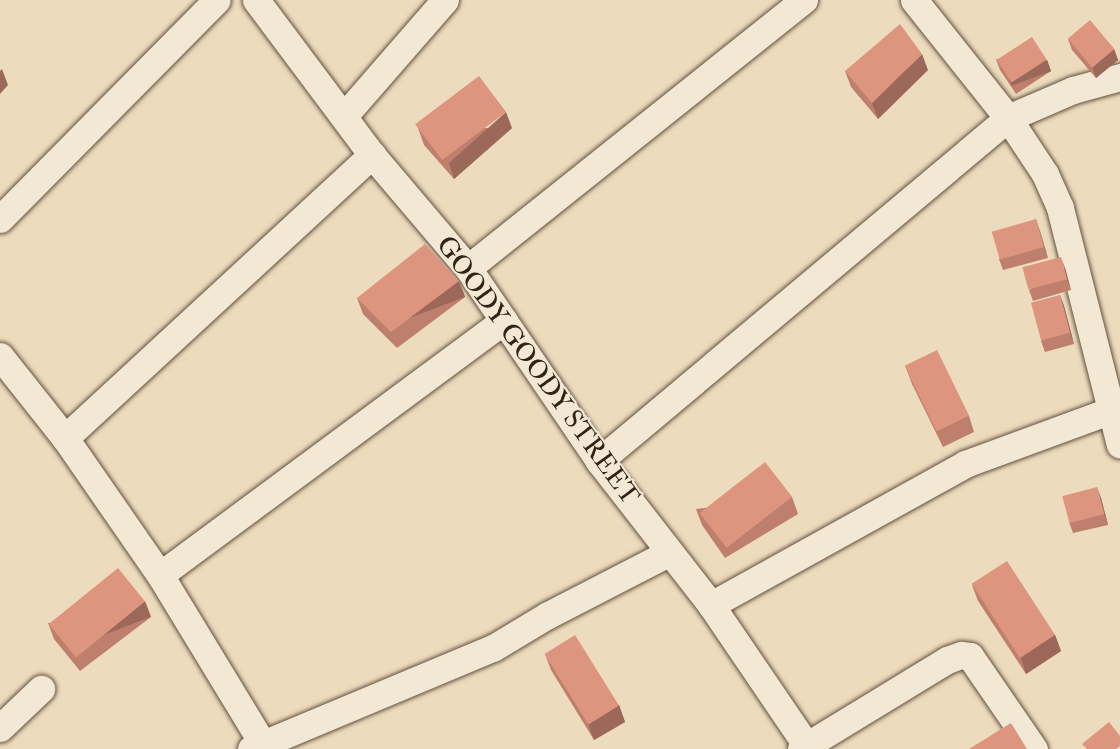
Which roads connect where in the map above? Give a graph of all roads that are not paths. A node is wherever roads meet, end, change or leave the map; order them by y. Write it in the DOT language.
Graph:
graph roads {
  1 [pos="217,0"];
  2 [pos="256,0"];
  3 [pos="445,0"];
  4 [pos="804,0"];
  5 [pos="914,0"];
  6 [pos="1120,77"];
  7 [pos="344,116"];
  8 [pos="1008,118"];
  9 [pos="372,155"];
  10 [pos="0,219"];
  11 [pos="468,268"];
  12 [pos="504,320"];
  13 [pos="2,363"];
  14 [pos="1115,408"];
  15 [pos="65,438"];
  16 [pos="1120,445"];
  17 [pos="599,461"];
  18 [pos="668,553"];
  19 [pos="160,575"];
  20 [pos="711,605"];
  21 [pos="41,689"];
  22 [pos="0,728"];
  23 [pos="260,747"];
  24 [pos="806,748"];
  25 [pos="1034,749"];
  1 -- 10 [label="street"];
  2 -- 7 [label="street, GOODY GOODY STREET"];
  3 -- 7 [label="street"];
  4 -- 11 [label="street"];
  5 -- 8 [label="street"];
  6 -- 8 [label="street"];
  7 -- 9 [label="street, GOODY GOODY STREET"];
  8 -- 14 [label="street"];
  8 -- 17 [label="street"];
  9 -- 11 [label="street, GOODY GOODY STREET"];
  9 -- 15 [label="street"];
  11 -- 12 [label="street, GOODY GOODY STREET"];
  12 -- 17 [label="street, GOODY GOODY STREET"];
  12 -- 19 [label="street"];
  13 -- 15 [label="street"];
  14 -- 16 [label="street"];
  14 -- 20 [label="street"];
  15 -- 19 [label="street"];
  17 -- 18 [label="street, GOODY GOODY STREET"];
  18 -- 20 [label="street, GOODY GOODY STREET"];
  18 -- 23 [label="street"];
  19 -- 23 [label="street"];
  20 -- 24 [label="street, GOODY GOODY STREET"];
  21 -- 22 [label="street"];
  24 -- 25 [label="street"];
}
